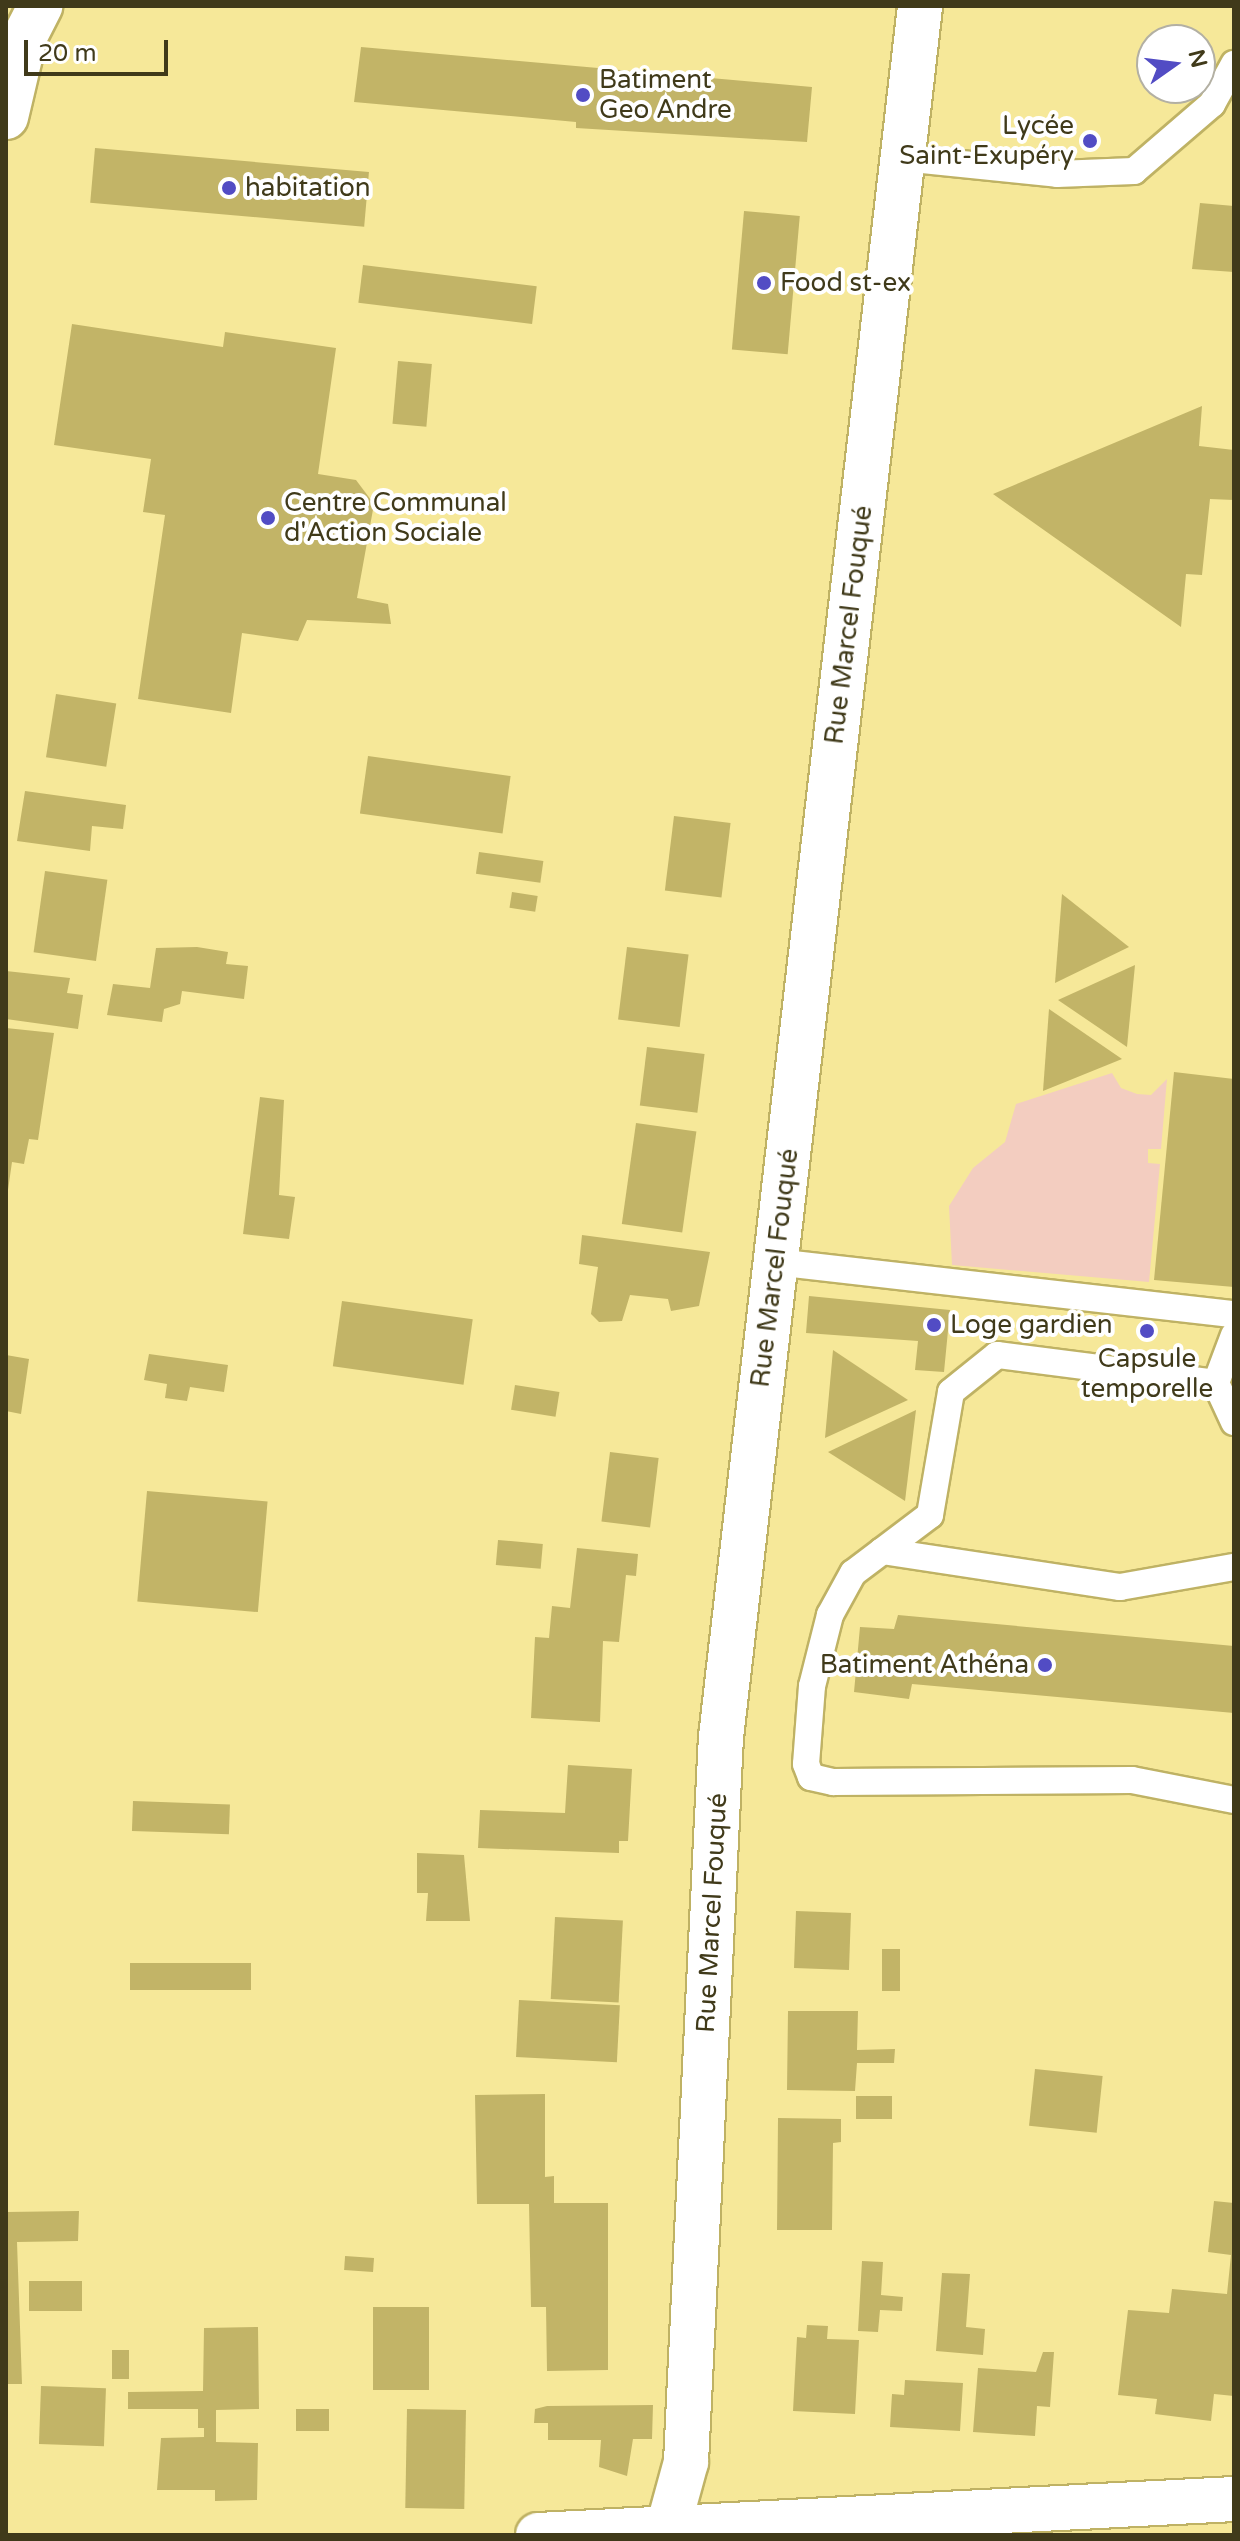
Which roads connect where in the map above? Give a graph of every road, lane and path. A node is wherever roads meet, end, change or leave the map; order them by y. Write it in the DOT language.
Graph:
graph roads {
  1 [pos="40,6"];
  2 [pos="920,6"];
  3 [pos="1231,77"];
  4 [pos="6,117"];
  5 [pos="903,158"];
  6 [pos="775,1262"];
  7 [pos="1234,1314"];
  8 [pos="1234,1335"];
  9 [pos="1216,1383"];
  10 [pos="1234,1422"];
  11 [pos="882,1551"];
  12 [pos="1234,1567"];
  13 [pos="1234,1800"];
  14 [pos="1234,2499"];
  15 [pos="666,2534"];
  16 [pos="538,2535"];
  1 -- 4 [label="street"];
  2 -- 5 [label="street, Rue Marcel Fouqué"];
  3 -- 5 [label="lane"];
  5 -- 6 [label="street, Rue Marcel Fouqué"];
  6 -- 7 [label="lane"];
  6 -- 15 [label="street, Rue Marcel Fouqué"];
  8 -- 9 [label="lane"];
  9 -- 10 [label="lane"];
  9 -- 11 [label="lane"];
  11 -- 12 [label="lane"];
  11 -- 13 [label="lane"];
  14 -- 15 [label="street"];
  15 -- 16 [label="street"];
}
